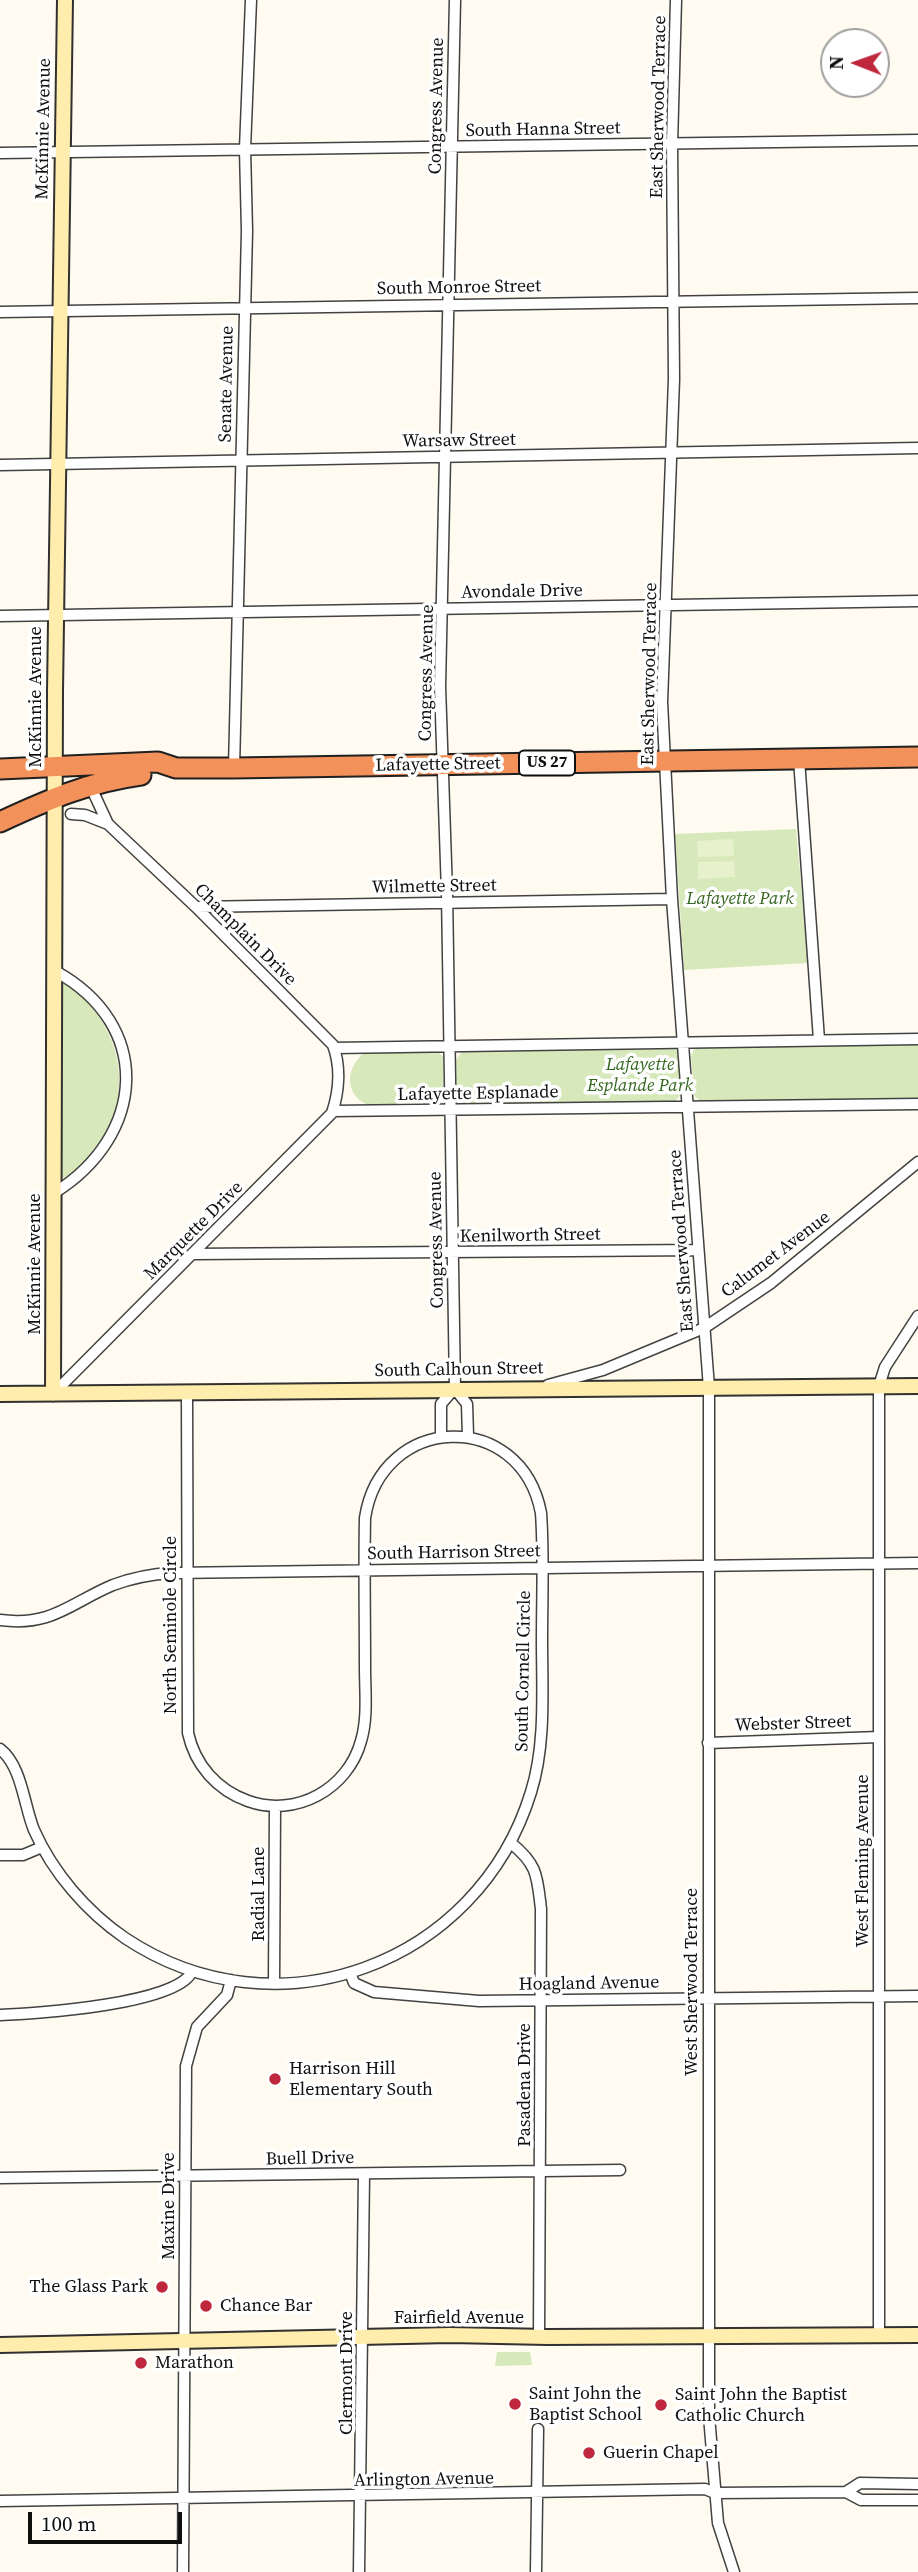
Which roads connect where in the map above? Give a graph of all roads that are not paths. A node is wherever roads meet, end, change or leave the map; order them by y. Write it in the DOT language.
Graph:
graph roads {
  1 [pos="65,0"];
  2 [pos="251,0"];
  3 [pos="455,0"];
  4 [pos="676,0"];
  5 [pos="918,140"];
  6 [pos="672,144"];
  7 [pos="453,146"];
  8 [pos="245,149"];
  9 [pos="62,152"];
  10 [pos="0,153"];
  11 [pos="918,298"];
  12 [pos="675,300"];
  13 [pos="448,304"];
  14 [pos="244,306"];
  15 [pos="59,311"];
  16 [pos="0,312"];
  17 [pos="918,448"];
  18 [pos="669,454"];
  19 [pos="446,456"];
  20 [pos="241,459"];
  21 [pos="0,464"];
  22 [pos="58,464"];
  23 [pos="918,601"];
  24 [pos="666,605"];
  25 [pos="237,610"];
  26 [pos="444,610"];
  27 [pos="55,615"];
  28 [pos="0,616"];
  29 [pos="918,757"];
  30 [pos="663,760"];
  31 [pos="799,760"];
  32 [pos="442,765"];
  33 [pos="55,767"];
  34 [pos="176,768"];
  35 [pos="234,768"];
  36 [pos="0,769"];
  37 [pos="89,783"];
  38 [pos="55,796"];
  39 [pos="71,814"];
  40 [pos="0,822"];
  41 [pos="108,824"];
  42 [pos="672,900"];
  43 [pos="447,903"];
  44 [pos="196,907"];
  45 [pos="55,971"];
  46 [pos="918,1039"];
  47 [pos="818,1040"];
  48 [pos="684,1042"];
  49 [pos="450,1045"];
  50 [pos="334,1048"];
  51 [pos="918,1104"];
  52 [pos="689,1107"];
  53 [pos="450,1110"];
  54 [pos="333,1111"];
  55 [pos="918,1162"];
  56 [pos="54,1193"];
  57 [pos="698,1250"];
  58 [pos="452,1253"];
  59 [pos="194,1254"];
  60 [pos="918,1315"];
  61 [pos="704,1328"];
  62 [pos="603,1370"];
  63 [pos="879,1386"];
  64 [pos="918,1386"];
  65 [pos="538,1388"];
  66 [pos="605,1388"];
  67 [pos="709,1388"];
  68 [pos="455,1389"];
  69 [pos="0,1394"];
  70 [pos="53,1394"];
  71 [pos="187,1395"];
  72 [pos="441,1436"];
  73 [pos="468,1436"];
  74 [pos="880,1563"];
  75 [pos="918,1563"];
  76 [pos="708,1567"];
  77 [pos="542,1568"];
  78 [pos="365,1571"];
  79 [pos="187,1572"];
  80 [pos="0,1620"];
  81 [pos="879,1737"];
  82 [pos="708,1743"];
  83 [pos="0,1749"];
  84 [pos="275,1806"];
  85 [pos="511,1843"];
  86 [pos="42,1847"];
  87 [pos="0,1855"];
  88 [pos="192,1971"];
  89 [pos="351,1975"];
  90 [pos="231,1980"];
  91 [pos="274,1983"];
  92 [pos="879,1996"];
  93 [pos="918,1996"];
  94 [pos="708,1999"];
  95 [pos="541,2002"];
  96 [pos="0,2015"];
  97 [pos="620,2170"];
  98 [pos="540,2171"];
  99 [pos="365,2174"];
  100 [pos="185,2176"];
  101 [pos="0,2178"];
  102 [pos="879,2335"];
  103 [pos="918,2335"];
  104 [pos="539,2337"];
  105 [pos="708,2337"];
  106 [pos="363,2338"];
  107 [pos="183,2342"];
  108 [pos="0,2345"];
  109 [pos="538,2429"];
  110 [pos="918,2484"];
  111 [pos="846,2492"];
  112 [pos="715,2493"];
  113 [pos="538,2494"];
  114 [pos="362,2497"];
  115 [pos="183,2499"];
  116 [pos="918,2500"];
  117 [pos="0,2501"];
  118 [pos="183,2572"];
  119 [pos="359,2572"];
  120 [pos="536,2572"];
  121 [pos="734,2572"];
  1 -- 9 [label="street, McKinnie Avenue"];
  2 -- 8 [label="street, Senate Avenue"];
  3 -- 7 [label="street, Congress Avenue"];
  4 -- 6 [label="street, East Sherwood Terrace"];
  5 -- 6 [label="street, South Hanna Street"];
  6 -- 7 [label="street, South Hanna Street"];
  6 -- 12 [label="street, East Sherwood Terrace"];
  7 -- 8 [label="street, South Hanna Street"];
  7 -- 13 [label="street, Congress Avenue"];
  8 -- 9 [label="street, South Hanna Street"];
  8 -- 14 [label="street, Senate Avenue"];
  9 -- 10 [label="street, South Hanna Street"];
  9 -- 15 [label="street, McKinnie Avenue"];
  11 -- 12 [label="street, South Monroe Street"];
  12 -- 13 [label="street, South Monroe Street"];
  12 -- 18 [label="street, East Sherwood Terrace"];
  13 -- 14 [label="street, South Monroe Street"];
  13 -- 19 [label="street, Congress Avenue"];
  14 -- 15 [label="street, South Monroe Street"];
  14 -- 20 [label="street, Senate Avenue"];
  15 -- 16 [label="street, South Monroe Street"];
  15 -- 22 [label="street, McKinnie Avenue"];
  17 -- 18 [label="street, Warsaw Street"];
  18 -- 19 [label="street, Warsaw Street"];
  18 -- 24 [label="street, East Sherwood Terrace"];
  19 -- 20 [label="street, Warsaw Street"];
  19 -- 26 [label="street, Congress Avenue"];
  20 -- 22 [label="street, Warsaw Street"];
  20 -- 25 [label="street, Senate Avenue"];
  21 -- 22 [label="street, Warsaw Street"];
  22 -- 27 [label="street, McKinnie Avenue"];
  23 -- 24 [label="street, Avondale Drive"];
  24 -- 26 [label="street, Avondale Drive"];
  24 -- 30 [label="street, East Sherwood Terrace"];
  25 -- 26 [label="street, Avondale Drive"];
  25 -- 27 [label="street, Avondale Drive"];
  25 -- 35 [label="street, Senate Avenue"];
  26 -- 32 [label="street, Congress Avenue"];
  27 -- 28 [label="street, Avondale Drive"];
  27 -- 33 [label="street, McKinnie Avenue"];
  29 -- 31 [label="highway, Lafayette Street / US 27"];
  30 -- 31 [label="highway, Lafayette Street / US 27"];
  30 -- 32 [label="highway, Lafayette Street / US 27"];
  30 -- 42 [label="street, East Sherwood Terrace"];
  31 -- 47 [label="street"];
  32 -- 35 [label="highway, Lafayette Street / US 27"];
  32 -- 43 [label="street, Congress Avenue"];
  33 -- 34 [label="highway, Lafayette Street / US 27"];
  33 -- 36 [label="highway, Lafayette Street / US 27"];
  33 -- 38 [label="street, McKinnie Avenue"];
  34 -- 35 [label="highway, Lafayette Street / US 27"];
  34 -- 37 [label="highway, US 27"];
  37 -- 38 [label="highway, US 27"];
  37 -- 41 [label="street, Champlain Drive"];
  38 -- 40 [label="highway, US 27"];
  38 -- 45 [label="street, McKinnie Avenue"];
  39 -- 41 [label="street, Champlain Drive"];
  41 -- 44 [label="street, Champlain Drive"];
  42 -- 43 [label="street, Wilmette Street"];
  42 -- 48 [label="street, East Sherwood Terrace"];
  43 -- 44 [label="street, Wilmette Street"];
  43 -- 49 [label="street, Congress Avenue"];
  44 -- 50 [label="street, Champlain Drive"];
  45 -- 56 [label="street, McKinnie Avenue"];
  45 -- 56 [label="street"];
  46 -- 47 [label="street"];
  47 -- 48 [label="street"];
  48 -- 49 [label="street"];
  48 -- 52 [label="street, East Sherwood Terrace"];
  49 -- 50 [label="street"];
  49 -- 53 [label="street, Congress Avenue"];
  50 -- 54 [label="street"];
  51 -- 52 [label="street, Lafayette Esplanade"];
  52 -- 53 [label="street, Lafayette Esplanade"];
  52 -- 57 [label="street, East Sherwood Terrace"];
  53 -- 54 [label="street, Lafayette Esplanade"];
  53 -- 58 [label="street, Congress Avenue"];
  54 -- 59 [label="street, Marquette Drive"];
  55 -- 61 [label="street, Calumet Avenue"];
  56 -- 70 [label="street, McKinnie Avenue"];
  57 -- 58 [label="street, Kenilworth Street"];
  57 -- 61 [label="street, East Sherwood Terrace"];
  58 -- 59 [label="street, Kenilworth Street"];
  58 -- 68 [label="street, Congress Avenue"];
  59 -- 70 [label="street, Marquette Drive"];
  60 -- 63 [label="street"];
  61 -- 62 [label="street, Calumet Avenue"];
  61 -- 67 [label="street, East Sherwood Terrace"];
  62 -- 65 [label="street, Calumet Avenue"];
  62 -- 66 [label="street"];
  63 -- 64 [label="street, South Calhoun Street"];
  63 -- 67 [label="street, South Calhoun Street"];
  63 -- 74 [label="street, West Fleming Avenue"];
  65 -- 66 [label="street, South Calhoun Street"];
  65 -- 68 [label="street, South Calhoun Street"];
  66 -- 67 [label="street, South Calhoun Street"];
  67 -- 76 [label="street, West Sherwood Terrace"];
  68 -- 71 [label="street, South Calhoun Street"];
  68 -- 72 [label="street"];
  68 -- 73 [label="street"];
  69 -- 70 [label="street, South Calhoun Street"];
  70 -- 71 [label="street, South Calhoun Street"];
  71 -- 79 [label="street, North Seminole Circle"];
  72 -- 73 [label="street, South Cornell Circle"];
  72 -- 78 [label="street"];
  73 -- 77 [label="street, South Cornell Circle"];
  74 -- 75 [label="street, South Harrison Street"];
  74 -- 76 [label="street, South Harrison Street"];
  74 -- 81 [label="street, West Fleming Avenue"];
  76 -- 77 [label="street, South Harrison Street"];
  76 -- 82 [label="street, West Sherwood Terrace"];
  77 -- 78 [label="street, South Harrison Street"];
  77 -- 85 [label="street, South Cornell Circle"];
  78 -- 79 [label="street, South Harrison Street"];
  78 -- 84 [label="street"];
  79 -- 80 [label="street, South Harrison Street"];
  79 -- 84 [label="street, North Seminole Circle"];
  81 -- 82 [label="street, Webster Street"];
  81 -- 92 [label="street, West Fleming Avenue"];
  82 -- 94 [label="street, West Sherwood Terrace"];
  83 -- 86 [label="street, South Cornell Circle"];
  84 -- 91 [label="street, Radial Lane"];
  85 -- 89 [label="street, South Cornell Circle"];
  85 -- 95 [label="street, Pasadena Drive"];
  86 -- 87 [label="street"];
  86 -- 88 [label="street, South Cornell Circle"];
  88 -- 90 [label="street, South Cornell Circle"];
  88 -- 96 [label="street"];
  89 -- 91 [label="street, South Cornell Circle"];
  89 -- 95 [label="street, Hoagland Avenue"];
  90 -- 91 [label="street, South Cornell Circle"];
  90 -- 100 [label="street, Maxine Drive"];
  92 -- 93 [label="street, Hoagland Avenue"];
  92 -- 94 [label="street, Hoagland Avenue"];
  92 -- 102 [label="street, West Fleming Avenue"];
  94 -- 95 [label="street, Hoagland Avenue"];
  94 -- 105 [label="street, West Sherwood Terrace"];
  95 -- 98 [label="street, Pasadena Drive"];
  97 -- 98 [label="street, Buell Drive"];
  98 -- 99 [label="street, Buell Drive"];
  98 -- 104 [label="street, Pasadena Drive"];
  99 -- 100 [label="street, Buell Drive"];
  99 -- 106 [label="street, Clermont Drive"];
  100 -- 101 [label="street, Buell Drive"];
  100 -- 107 [label="street, Maxine Drive"];
  102 -- 103 [label="street, Fairfield Avenue"];
  102 -- 105 [label="street, Fairfield Avenue"];
  104 -- 105 [label="street, Fairfield Avenue"];
  104 -- 106 [label="street, Fairfield Avenue"];
  105 -- 112 [label="street, West Sherwood Terrace"];
  106 -- 107 [label="street, Fairfield Avenue"];
  106 -- 114 [label="street, Clermont Drive"];
  107 -- 108 [label="street, Fairfield Avenue"];
  107 -- 115 [label="street, Maxine Drive"];
  109 -- 113 [label="street"];
  110 -- 111 [label="street, Arlington Avenue"];
  111 -- 112 [label="street, Arlington Avenue"];
  111 -- 116 [label="street, Arlington Avenue"];
  112 -- 113 [label="street, Arlington Avenue"];
  112 -- 121 [label="street, West Sherwood Terrace"];
  113 -- 114 [label="street, Arlington Avenue"];
  113 -- 120 [label="street"];
  114 -- 115 [label="street, Arlington Avenue"];
  114 -- 119 [label="street, Clermont Drive"];
  115 -- 117 [label="street, Arlington Avenue"];
  115 -- 118 [label="street, Maxine Drive"];
}
